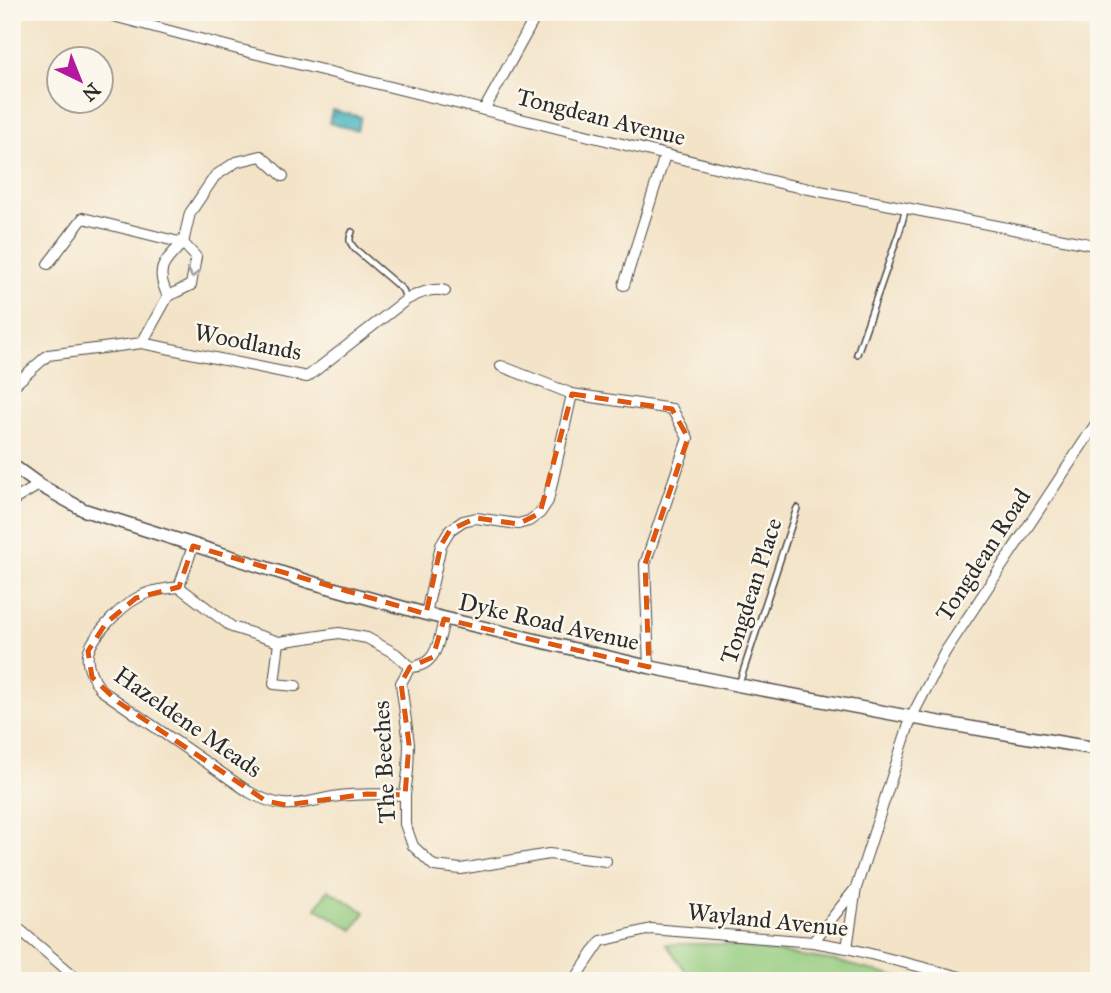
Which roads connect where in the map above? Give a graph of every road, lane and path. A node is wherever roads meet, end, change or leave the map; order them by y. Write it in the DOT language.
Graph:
graph roads {
  1 [pos="98,12"];
  2 [pos="538,12"];
  3 [pos="484,110"];
  4 [pos="665,155"];
  5 [pos="283,176"];
  6 [pos="906,207"];
  7 [pos="352,232"];
  8 [pos="183,243"];
  9 [pos="1099,246"];
  10 [pos="48,264"];
  11 [pos="624,285"];
  12 [pos="445,291"];
  13 [pos="168,296"];
  14 [pos="407,300"];
  15 [pos="142,343"];
  16 [pos="857,354"];
  17 [pos="501,366"];
  18 [pos="12,387"];
  19 [pos="572,394"];
  20 [pos="1099,419"];
  21 [pos="12,465"];
  22 [pos="39,485"];
  23 [pos="12,501"];
  24 [pos="797,508"];
  25 [pos="193,545"];
  26 [pos="179,587"];
  27 [pos="426,614"];
  28 [pos="444,619"];
  29 [pos="279,642"];
  30 [pos="410,667"];
  31 [pos="649,667"];
  32 [pos="738,685"];
  33 [pos="296,687"];
  34 [pos="911,718"];
  35 [pos="1099,748"];
  36 [pos="405,795"];
  37 [pos="606,861"];
  38 [pos="856,888"];
  39 [pos="12,923"];
  40 [pos="813,942"];
  41 [pos="847,948"];
  42 [pos="80,981"];
  43 [pos="574,981"];
  44 [pos="976,981"];
  1 -- 3 [label="street, Tongdean Avenue"];
  2 -- 3 [label="street"];
  3 -- 4 [label="street, Tongdean Avenue"];
  4 -- 6 [label="street, Tongdean Avenue"];
  4 -- 11 [label="street"];
  5 -- 8 [label="street"];
  6 -- 9 [label="street, Tongdean Avenue"];
  6 -- 16 [label="lane"];
  7 -- 14 [label="lane"];
  8 -- 10 [label="street"];
  8 -- 13 [label="street"];
  8 -- 13 [label="street, one-way"];
  12 -- 14 [label="street, Woodlands"];
  13 -- 15 [label="street"];
  14 -- 15 [label="street, Woodlands"];
  15 -- 18 [label="street, Woodlands"];
  17 -- 19 [label="street"];
  19 -- 27 [label="street"];
  19 -- 31 [label="street"];
  20 -- 34 [label="street, Tongdean Road"];
  21 -- 22 [label="street, Dyke Road Avenue"];
  22 -- 23 [label="street"];
  22 -- 25 [label="street, Dyke Road Avenue"];
  24 -- 32 [label="lane, Tongdean Place"];
  25 -- 26 [label="street"];
  25 -- 27 [label="street, Dyke Road Avenue"];
  26 -- 29 [label="street"];
  26 -- 36 [label="street, Hazeldene Meads"];
  27 -- 28 [label="street, Dyke Road Avenue"];
  28 -- 30 [label="street, The Beeches"];
  28 -- 31 [label="street, Dyke Road Avenue"];
  29 -- 30 [label="street"];
  29 -- 33 [label="street"];
  30 -- 36 [label="street, The Beeches"];
  31 -- 32 [label="street, Dyke Road Avenue"];
  32 -- 34 [label="street, Dyke Road Avenue"];
  34 -- 35 [label="street, Dyke Road Avenue"];
  34 -- 38 [label="street, Tongdean Road"];
  36 -- 37 [label="street, The Beeches"];
  38 -- 40 [label="street"];
  38 -- 41 [label="street"];
  39 -- 42 [label="street"];
  40 -- 41 [label="street, Wayland Avenue"];
  40 -- 43 [label="street, Wayland Avenue"];
  41 -- 44 [label="street, Wayland Avenue"];
}
